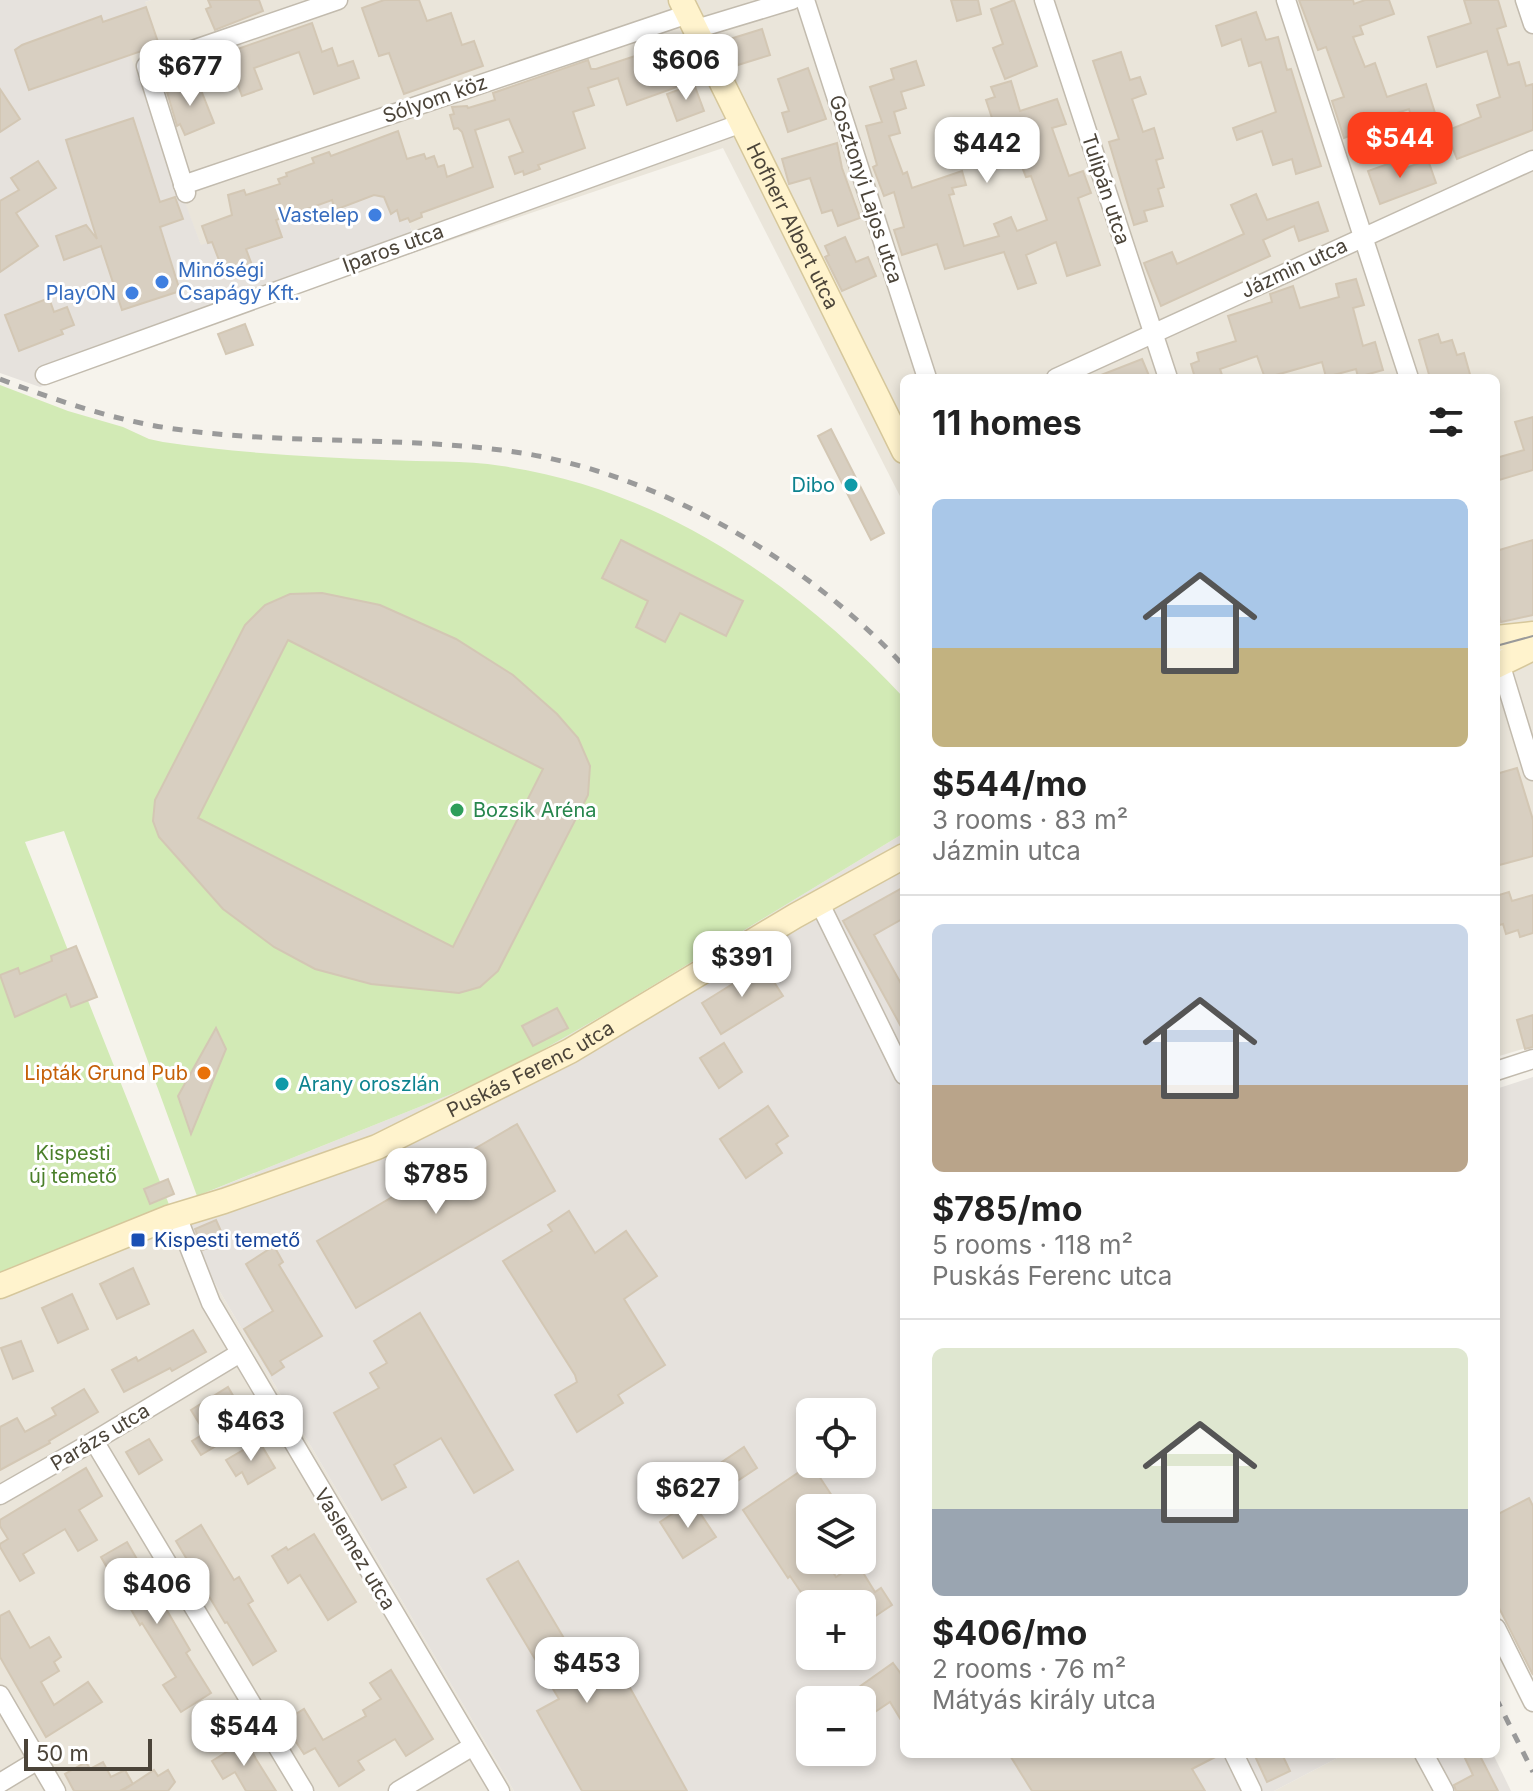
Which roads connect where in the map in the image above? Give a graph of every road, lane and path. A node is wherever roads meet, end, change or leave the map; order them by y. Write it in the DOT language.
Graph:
graph roads {
  1 [pos="338,0"];
  2 [pos="792,0"];
  3 [pos="805,0"];
  4 [pos="1044,0"];
  5 [pos="1286,0"];
  6 [pos="1525,0"];
  7 [pos="688,14"];
  8 [pos="1533,24"];
  9 [pos="742,123"];
  10 [pos="1533,160"];
  11 [pos="1363,236"];
  12 [pos="1153,333"];
  13 [pos="926,374"];
  14 [pos="1065,374"];
  15 [pos="1167,374"];
  16 [pos="1408,374"];
  17 [pos="45,375"];
  18 [pos="900,442"];
  19 [pos="1533,634"];
  20 [pos="1500,638"];
  21 [pos="1533,648"];
  22 [pos="1500,659"];
  23 [pos="1500,669"];
  24 [pos="1533,771"];
  25 [pos="900,858"];
  26 [pos="820,904"];
  27 [pos="1533,1059"];
  28 [pos="900,1067"];
  29 [pos="1500,1070"];
  30 [pos="177,1216"];
  31 [pos="0,1286"];
  32 [pos="240,1353"];
  33 [pos="94,1441"];
  34 [pos="0,1495"];
  35 [pos="1500,1636"];
  36 [pos="0,1695"];
  37 [pos="1533,1702"];
  38 [pos="473,1746"];
  39 [pos="1236,1758"];
  40 [pos="1426,1758"];
  41 [pos="38,1760"];
  42 [pos="0,1783"];
  43 [pos="56,1791"];
  44 [pos="304,1791"];
  45 [pos="398,1791"];
  46 [pos="500,1791"];
  47 [pos="1252,1791"];
  48 [pos="1444,1791"];
  1 -- 7 [label="street, Sólyom köz"];
  2 -- 7 [label="street, Sólyom köz"];
  3 -- 13 [label="street, Gosztonyi Lajos utca"];
  4 -- 12 [label="street, Tulipán utca"];
  5 -- 11 [label="street"];
  6 -- 8 [label="street"];
  7 -- 9 [label="street, Hofherr Albert utca"];
  9 -- 17 [label="street, Iparos utca"];
  9 -- 18 [label="street, Hofherr Albert utca"];
  10 -- 11 [label="street, Jázmin utca"];
  11 -- 12 [label="street, Jázmin utca"];
  11 -- 16 [label="street"];
  12 -- 14 [label="street, Jázmin utca"];
  12 -- 15 [label="street, Tulipán utca"];
  19 -- 20 [label="street"];
  21 -- 22 [label="street"];
  23 -- 24 [label="street"];
  25 -- 26 [label="street, Puskás Ferenc utca"];
  26 -- 28 [label="street"];
  26 -- 30 [label="street, Puskás Ferenc utca"];
  27 -- 29 [label="street"];
  30 -- 31 [label="street, Puskás Ferenc utca"];
  30 -- 32 [label="street, Vaslemez utca"];
  32 -- 33 [label="street, Parázs utca"];
  32 -- 38 [label="street, Vaslemez utca"];
  33 -- 34 [label="street, Parázs utca"];
  33 -- 44 [label="street"];
  35 -- 37 [label="street"];
  36 -- 41 [label="street"];
  38 -- 45 [label="street"];
  38 -- 46 [label="street, Vaslemez utca"];
  39 -- 47 [label="street"];
  40 -- 48 [label="street"];
  41 -- 42 [label="street"];
  41 -- 43 [label="street"];
}
